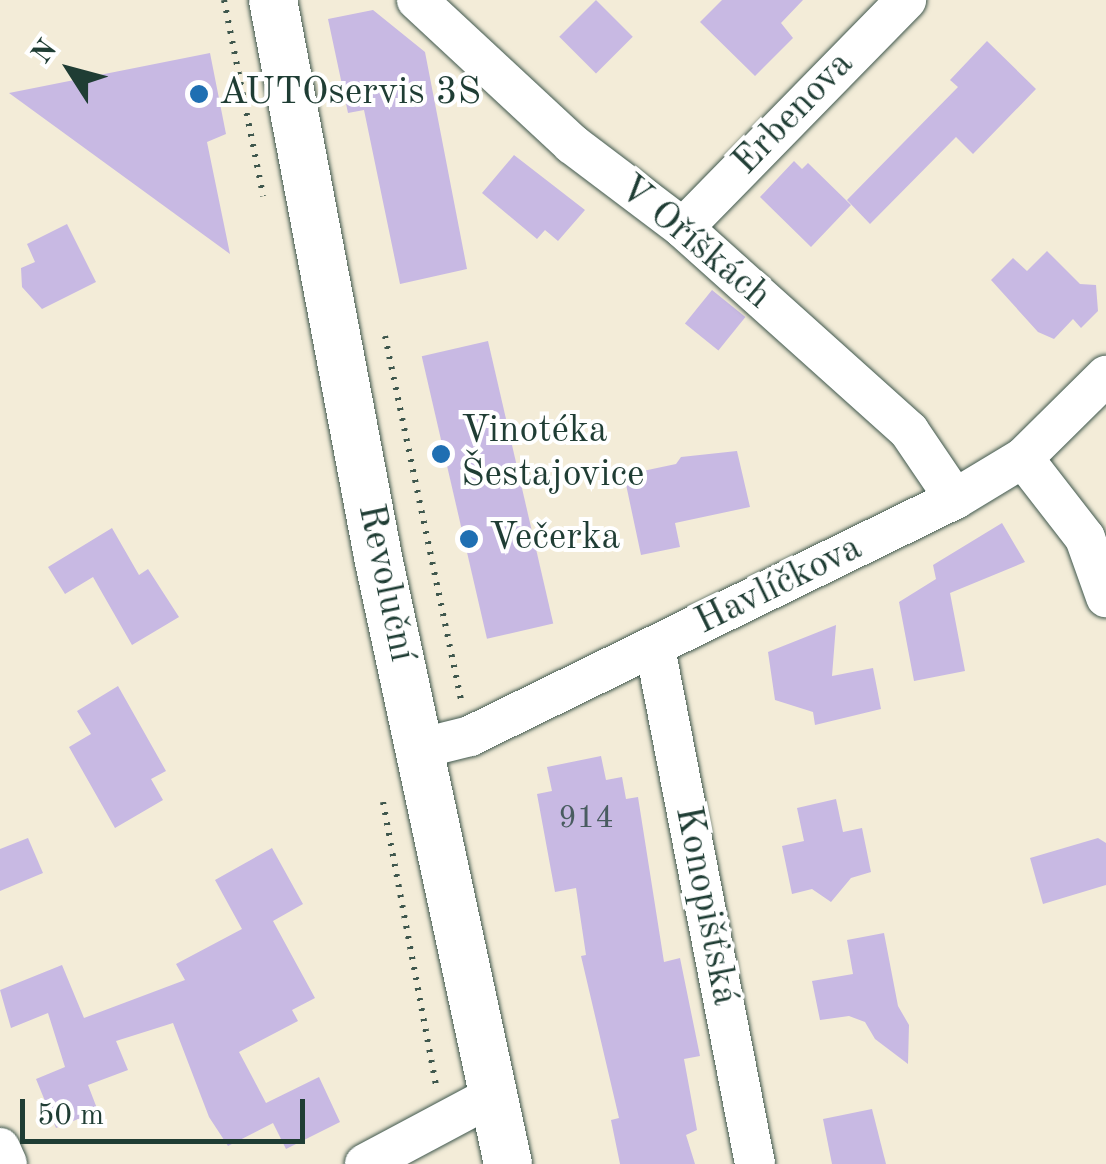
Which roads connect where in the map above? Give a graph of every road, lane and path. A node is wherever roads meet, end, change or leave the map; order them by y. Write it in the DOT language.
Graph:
graph roads {
  1 [pos="272,0"];
  2 [pos="906,0"];
  3 [pos="429,13"];
  4 [pos="682,228"];
  5 [pos="384,336"];
  6 [pos="1106,376"];
  7 [pos="1024,458"];
  8 [pos="955,498"];
  9 [pos="1106,597"];
  10 [pos="655,648"];
  11 [pos="464,710"];
  12 [pos="422,748"];
  13 [pos="494,1095"];
  14 [pos="0,1148"];
  15 [pos="7,1164"];
  16 [pos="365,1164"];
  17 [pos="508,1164"];
  18 [pos="756,1164"];
  1 -- 12 [label="street, Revoluční"];
  2 -- 4 [label="street, Erbenova"];
  3 -- 4 [label="street, V Oříškách"];
  4 -- 8 [label="street, V Oříškách"];
  5 -- 11 [label="path"];
  6 -- 7 [label="street, Havlíčkova"];
  7 -- 8 [label="street, Havlíčkova"];
  7 -- 9 [label="street"];
  8 -- 10 [label="street, Havlíčkova"];
  10 -- 12 [label="street, Havlíčkova"];
  10 -- 18 [label="street, Konopišťská"];
  12 -- 13 [label="street, Revoluční"];
  13 -- 16 [label="street"];
  13 -- 17 [label="street, Revoluční"];
  14 -- 15 [label="street"];
}
